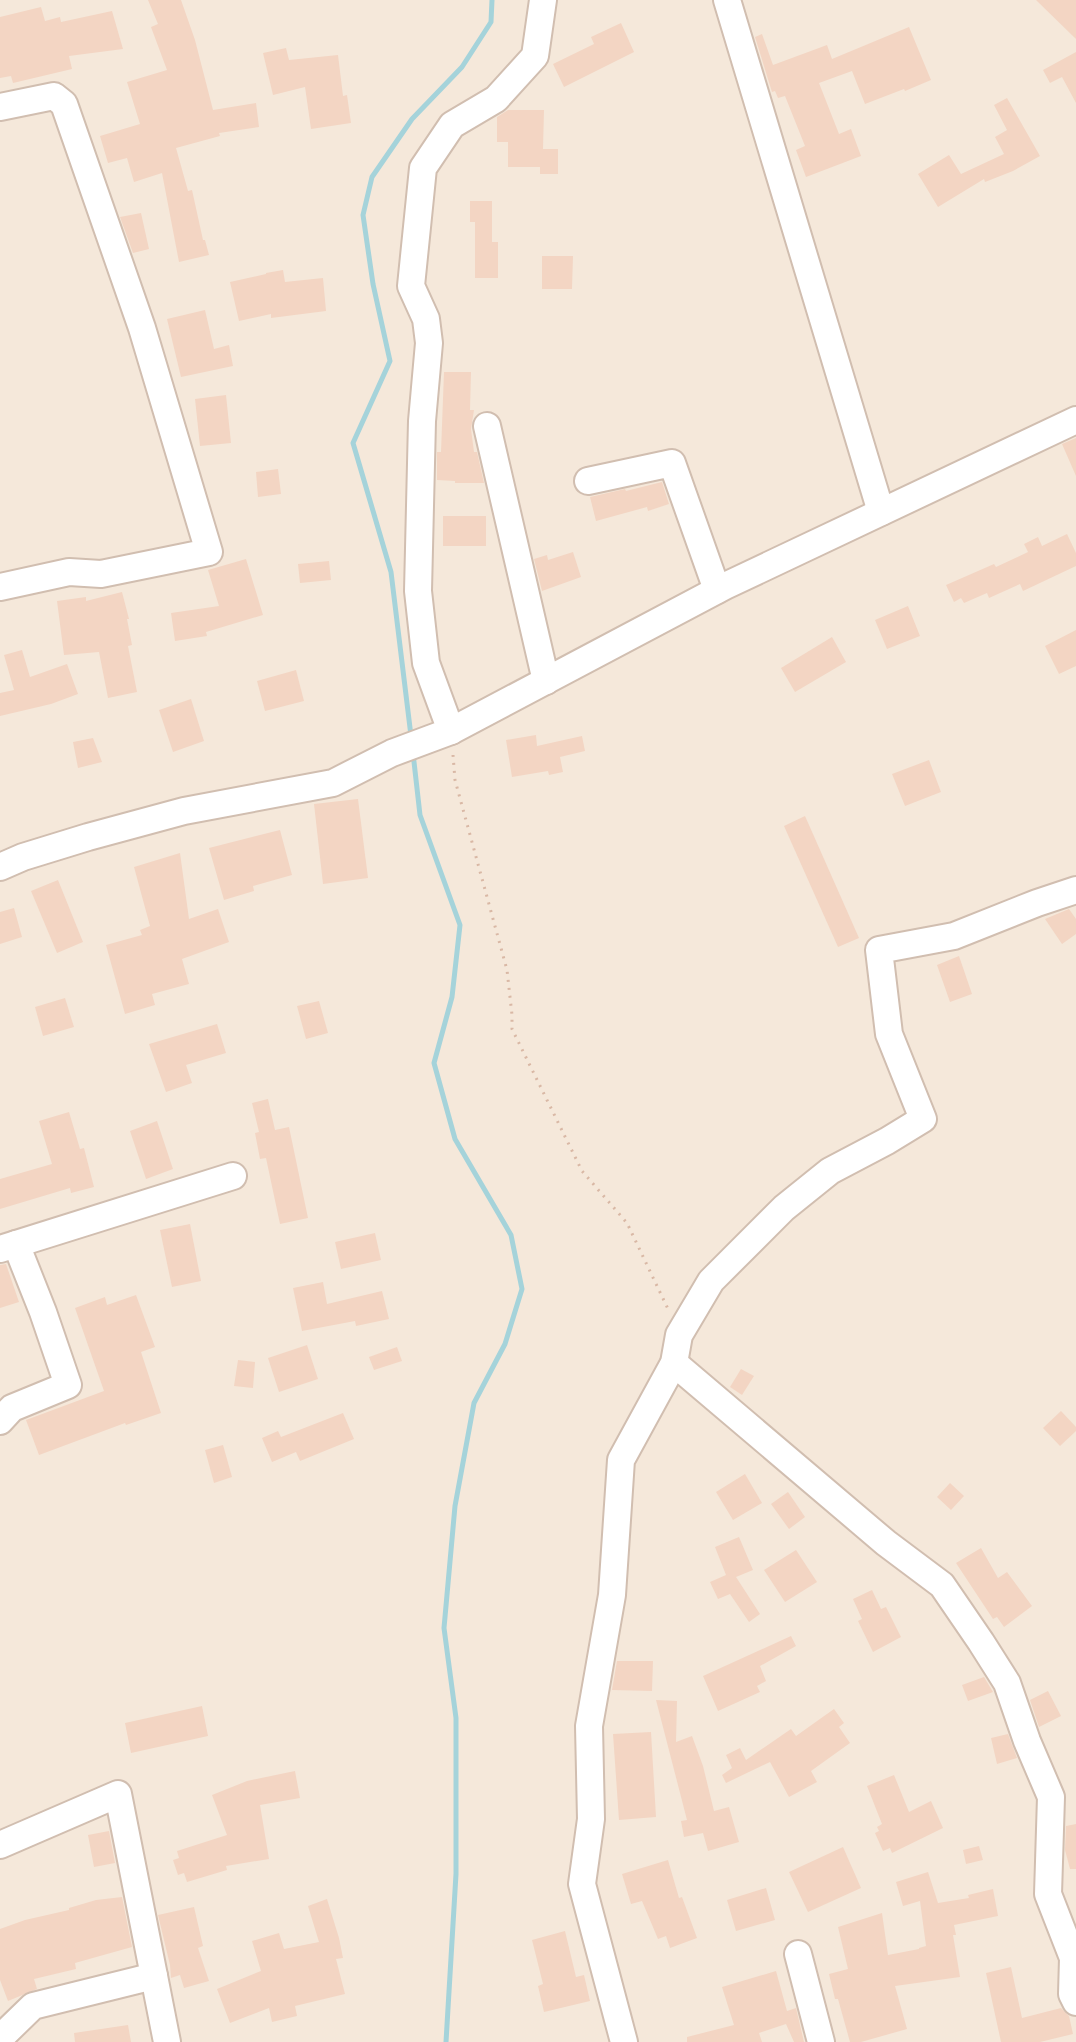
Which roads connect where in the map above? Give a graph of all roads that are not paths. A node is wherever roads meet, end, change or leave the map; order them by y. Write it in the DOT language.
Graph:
graph roads {
  1 [pos="543,0"];
  2 [pos="727,0"];
  3 [pos="0,107"];
  4 [pos="1076,420"];
  5 [pos="487,426"];
  6 [pos="588,481"];
  7 [pos="881,512"];
  8 [pos="0,587"];
  9 [pos="717,590"];
  10 [pos="546,681"];
  11 [pos="451,731"];
  12 [pos="0,867"];
  13 [pos="1076,890"];
  14 [pos="233,1176"];
  15 [pos="8,1246"];
  16 [pos="674,1363"];
  17 [pos="0,1421"];
  18 [pos="0,1845"];
  19 [pos="798,1954"];
  20 [pos="154,1976"];
  21 [pos="1076,2002"];
  22 [pos="0,2038"];
  23 [pos="167,2042"];
  24 [pos="624,2042"];
  25 [pos="821,2042"];
  1 -- 11 [label="street"];
  2 -- 7 [label="street"];
  3 -- 8 [label="street"];
  4 -- 7 [label="street"];
  5 -- 10 [label="street"];
  6 -- 9 [label="street"];
  7 -- 9 [label="street"];
  9 -- 10 [label="street"];
  10 -- 11 [label="street"];
  11 -- 12 [label="street"];
  13 -- 16 [label="street"];
  14 -- 15 [label="street"];
  15 -- 17 [label="street"];
  16 -- 21 [label="street"];
  16 -- 24 [label="street"];
  18 -- 20 [label="street"];
  19 -- 25 [label="street"];
  20 -- 22 [label="street"];
  20 -- 23 [label="street"];
}
